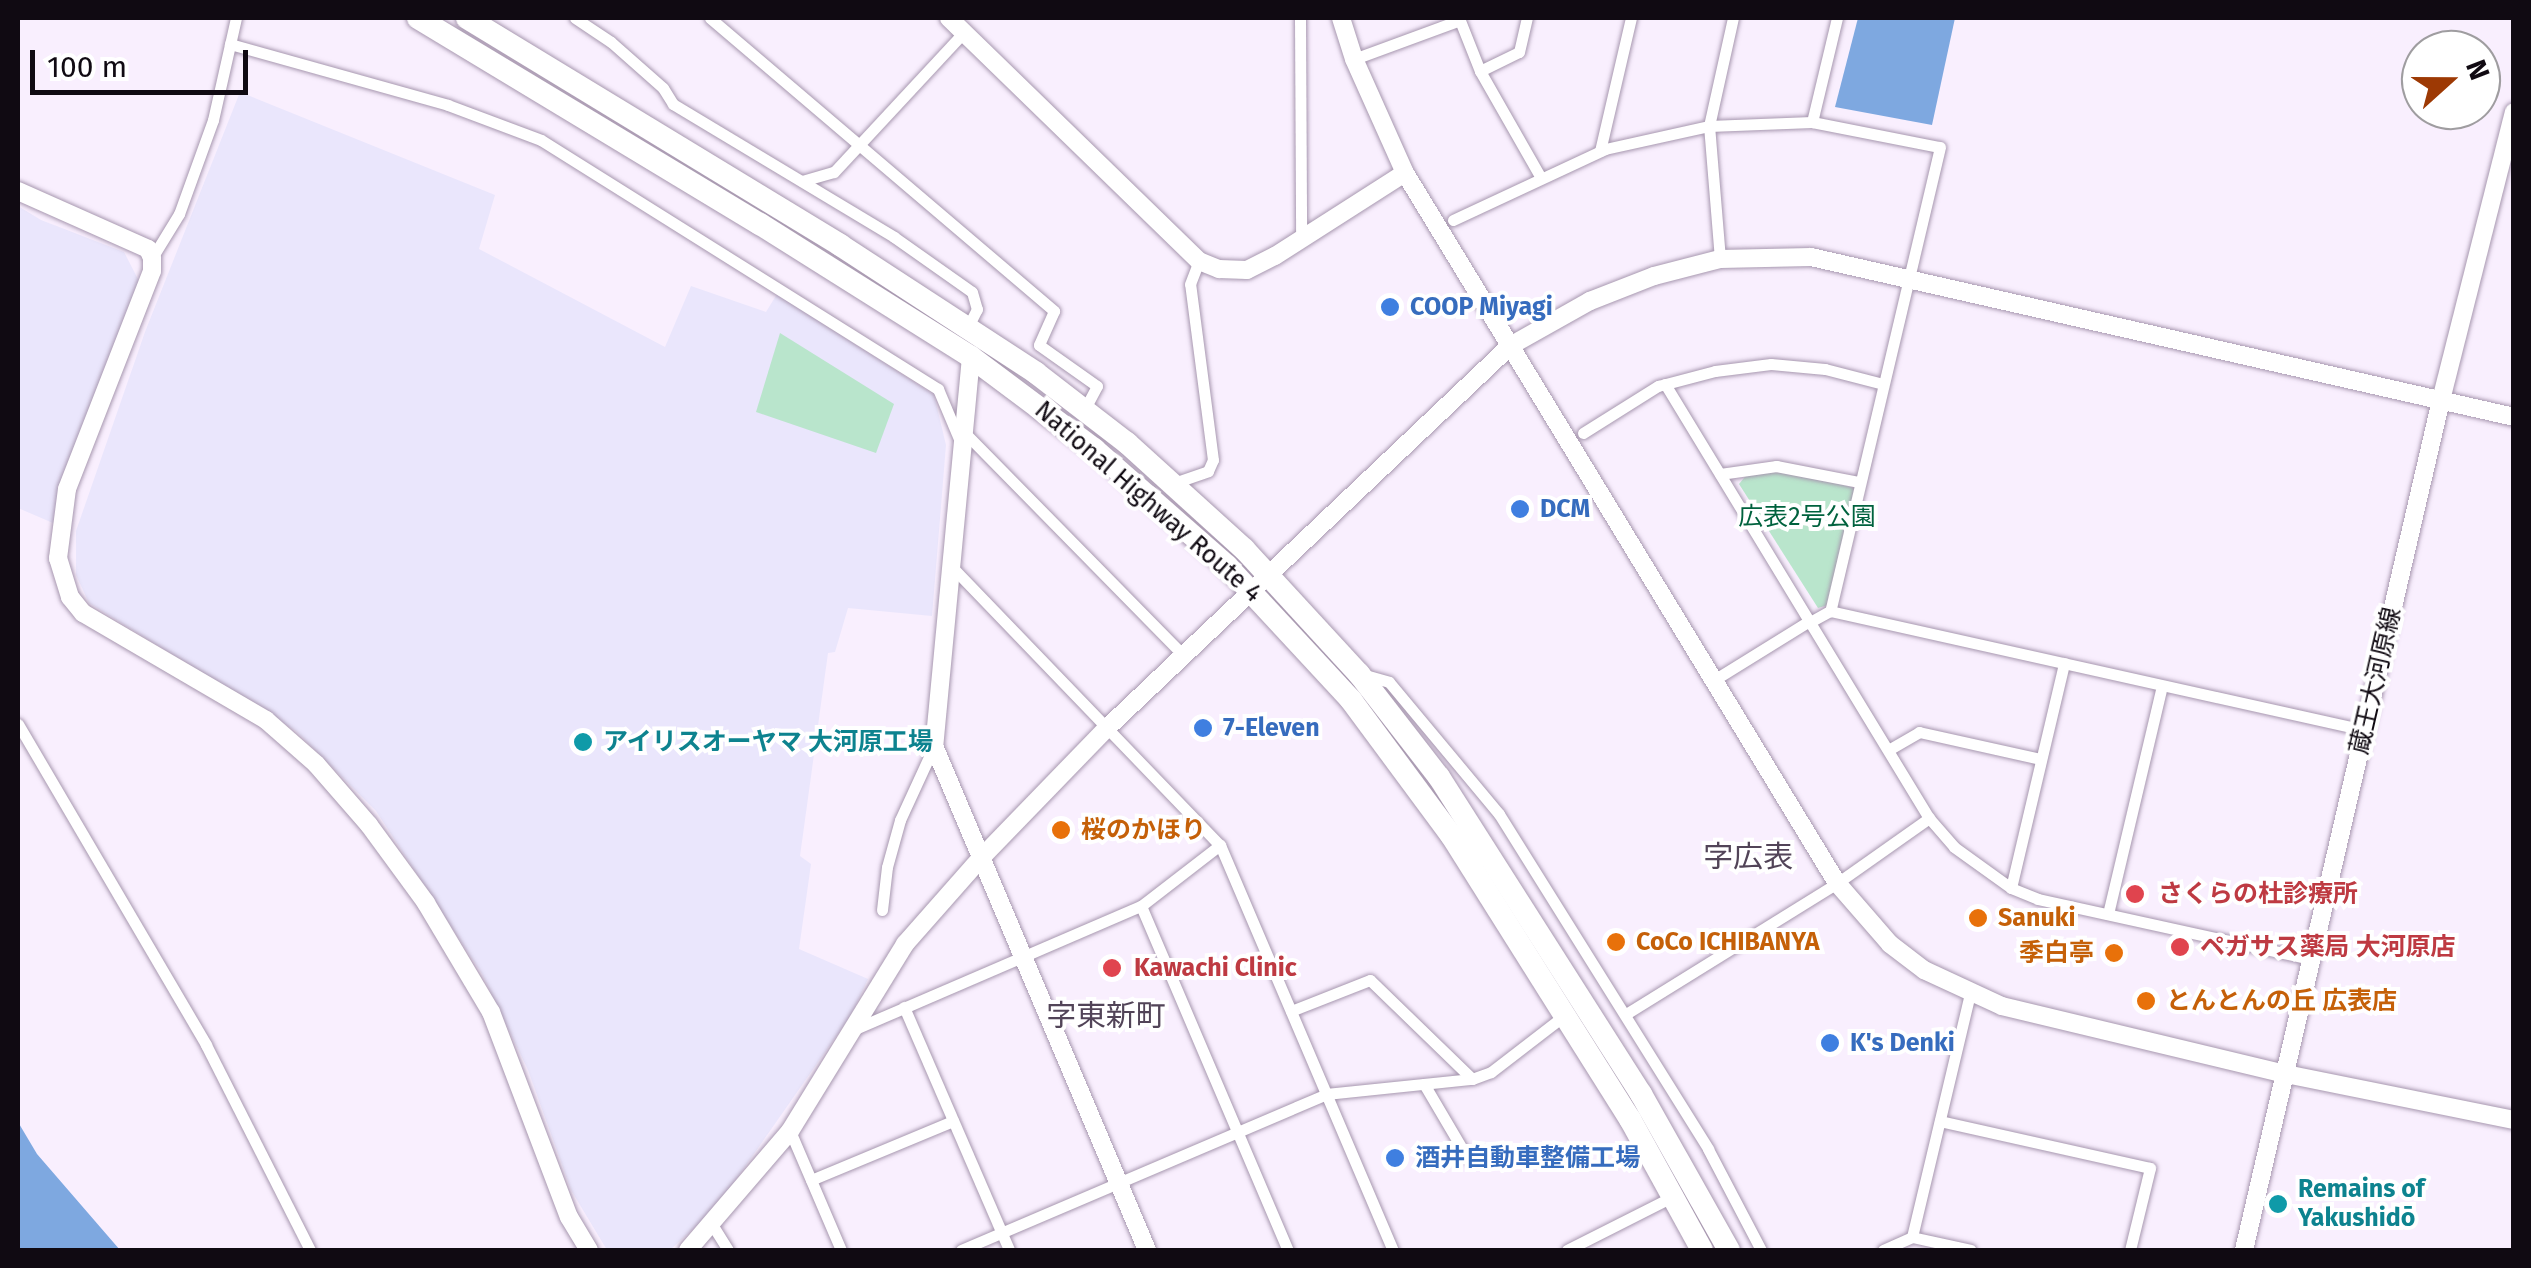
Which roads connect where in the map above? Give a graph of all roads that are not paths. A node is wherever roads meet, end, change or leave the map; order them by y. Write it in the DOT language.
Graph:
graph roads {
  1 [pos="236,18"];
  2 [pos="418,18"];
  3 [pos="467,18"];
  4 [pos="575,18"];
  5 [pos="710,18"];
  6 [pos="949,18"];
  7 [pos="1300,18"];
  8 [pos="1341,18"];
  9 [pos="1527,18"];
  10 [pos="1632,18"];
  11 [pos="1733,18"];
  12 [pos="1837,18"];
  13 [pos="1460,19"];
  14 [pos="964,32"];
  15 [pos="230,44"];
  16 [pos="1354,59"];
  17 [pos="1480,72"];
  18 [pos="2514,112"];
  19 [pos="1812,122"];
  20 [pos="1709,126"];
  21 [pos="858,144"];
  22 [pos="1600,150"];
  23 [pos="1404,172"];
  24 [pos="1540,176"];
  25 [pos="802,181"];
  26 [pos="18,191"];
  27 [pos="1453,220"];
  28 [pos="1301,239"];
  29 [pos="152,258"];
  30 [pos="1720,259"];
  31 [pos="1198,261"];
  32 [pos="1908,276"];
  33 [pos="968,327"];
  34 [pos="1510,346"];
  35 [pos="970,357"];
  36 [pos="1665,384"];
  37 [pos="1882,384"];
  38 [pos="2441,400"];
  39 [pos="1085,409"];
  40 [pos="2514,417"];
  41 [pos="1583,432"];
  42 [pos="965,442"];
  43 [pos="1720,474"];
  44 [pos="1860,482"];
  45 [pos="1174,483"];
  46 [pos="953,568"];
  47 [pos="1268,574"];
  48 [pos="1252,592"];
  49 [pos="1830,610"];
  50 [pos="1810,622"];
  51 [pos="1184,656"];
  52 [pos="2064,663"];
  53 [pos="1359,674"];
  54 [pos="1714,680"];
  55 [pos="2162,686"];
  56 [pos="18,724"];
  57 [pos="1107,728"];
  58 [pos="2364,730"];
  59 [pos="934,746"];
  60 [pos="1890,749"];
  61 [pos="2041,759"];
  62 [pos="1929,818"];
  63 [pos="1220,846"];
  64 [pos="980,859"];
  65 [pos="1837,883"];
  66 [pos="2011,888"];
  67 [pos="1141,906"];
  68 [pos="882,910"];
  69 [pos="2108,914"];
  70 [pos="1022,957"];
  71 [pos="2310,958"];
  72 [pos="1970,994"];
  73 [pos="904,1008"];
  74 [pos="1291,1011"];
  75 [pos="1626,1014"];
  76 [pos="1565,1015"];
  77 [pos="848,1032"];
  78 [pos="2286,1074"];
  79 [pos="1472,1079"];
  80 [pos="1424,1084"];
  81 [pos="1326,1094"];
  82 [pos="953,1120"];
  83 [pos="2514,1120"];
  84 [pos="1940,1121"];
  85 [pos="790,1131"];
  86 [pos="1237,1131"];
  87 [pos="1467,1157"];
  88 [pos="811,1180"];
  89 [pos="1118,1182"];
  90 [pos="1674,1196"];
  91 [pos="714,1226"];
  92 [pos="1002,1233"];
  93 [pos="1912,1237"];
  94 [pos="310,1250"];
  95 [pos="589,1250"];
  96 [pos="688,1250"];
  97 [pos="728,1250"];
  98 [pos="842,1250"];
  99 [pos="961,1250"];
  100 [pos="1009,1250"];
  101 [pos="1147,1250"];
  102 [pos="1288,1250"];
  103 [pos="1393,1250"];
  104 [pos="1567,1250"];
  105 [pos="1702,1250"];
  106 [pos="1728,1250"];
  107 [pos="1760,1250"];
  108 [pos="1883,1250"];
  109 [pos="1971,1250"];
  110 [pos="2130,1250"];
  111 [pos="2244,1250"];
  1 -- 15 [label="street"];
  2 -- 35 [label="highway, National Highway Route 4"];
  3 -- 33 [label="highway, National Highway Route 4"];
  4 -- 25 [label="street"];
  5 -- 21 [label="street"];
  6 -- 14 [label="street"];
  7 -- 28 [label="street"];
  8 -- 16 [label="street"];
  9 -- 17 [label="street"];
  10 -- 22 [label="street"];
  11 -- 20 [label="street"];
  12 -- 19 [label="street"];
  13 -- 16 [label="street"];
  13 -- 17 [label="street"];
  14 -- 21 [label="street"];
  14 -- 31 [label="street"];
  15 -- 29 [label="street"];
  15 -- 42 [label="street"];
  16 -- 23 [label="street"];
  17 -- 24 [label="street"];
  18 -- 38 [label="street, 蔵王大河原線"];
  19 -- 20 [label="street"];
  19 -- 32 [label="street"];
  20 -- 22 [label="street"];
  20 -- 30 [label="street"];
  21 -- 25 [label="street"];
  21 -- 39 [label="street"];
  22 -- 24 [label="street"];
  23 -- 28 [label="street"];
  23 -- 34 [label="street"];
  24 -- 27 [label="street"];
  25 -- 33 [label="street"];
  26 -- 29 [label="street"];
  28 -- 31 [label="street"];
  29 -- 95 [label="street"];
  30 -- 32 [label="street"];
  30 -- 34 [label="street"];
  31 -- 45 [label="street"];
  32 -- 37 [label="street"];
  32 -- 38 [label="street"];
  33 -- 39 [label="highway, National Highway Route 4"];
  34 -- 47 [label="street"];
  34 -- 54 [label="street"];
  35 -- 42 [label="street"];
  35 -- 48 [label="highway, National Highway Route 4"];
  36 -- 37 [label="street"];
  36 -- 41 [label="street"];
  36 -- 43 [label="street"];
  37 -- 44 [label="street"];
  38 -- 40 [label="street"];
  38 -- 58 [label="street, 蔵王大河原線"];
  39 -- 45 [label="highway, National Highway Route 4"];
  42 -- 46 [label="street"];
  42 -- 51 [label="street"];
  43 -- 44 [label="street"];
  43 -- 50 [label="street"];
  44 -- 49 [label="street"];
  45 -- 47 [label="highway, National Highway Route 4"];
  46 -- 57 [label="street"];
  46 -- 59 [label="street"];
  47 -- 48 [label="street"];
  47 -- 53 [label="highway, National Highway Route 4"];
  48 -- 51 [label="street"];
  48 -- 76 [label="highway, National Highway Route 4"];
  49 -- 50 [label="street"];
  49 -- 52 [label="street"];
  50 -- 54 [label="street"];
  50 -- 60 [label="street"];
  51 -- 57 [label="street"];
  52 -- 55 [label="street"];
  52 -- 61 [label="street"];
  53 -- 75 [label="street"];
  53 -- 106 [label="highway, National Highway Route 4"];
  54 -- 65 [label="street"];
  55 -- 58 [label="street"];
  55 -- 69 [label="street"];
  56 -- 94 [label="street"];
  57 -- 63 [label="street"];
  57 -- 64 [label="street"];
  58 -- 71 [label="street, 蔵王大河原線"];
  59 -- 64 [label="street"];
  59 -- 68 [label="street"];
  60 -- 61 [label="street"];
  60 -- 62 [label="street"];
  61 -- 66 [label="street"];
  62 -- 65 [label="street"];
  62 -- 66 [label="street"];
  63 -- 67 [label="street"];
  63 -- 74 [label="street"];
  64 -- 70 [label="street"];
  64 -- 77 [label="street"];
  65 -- 72 [label="street"];
  65 -- 75 [label="street"];
  66 -- 69 [label="street"];
  67 -- 70 [label="street"];
  67 -- 86 [label="street"];
  69 -- 71 [label="street"];
  70 -- 73 [label="street"];
  70 -- 89 [label="street"];
  71 -- 78 [label="street, 蔵王大河原線"];
  72 -- 78 [label="street"];
  72 -- 84 [label="street"];
  73 -- 77 [label="street"];
  73 -- 82 [label="street"];
  74 -- 79 [label="street"];
  74 -- 81 [label="street"];
  75 -- 107 [label="street"];
  76 -- 79 [label="street"];
  76 -- 90 [label="highway, National Highway Route 4"];
  77 -- 85 [label="street"];
  78 -- 83 [label="street"];
  78 -- 111 [label="street, 蔵王大河原線"];
  79 -- 80 [label="street"];
  80 -- 81 [label="street"];
  80 -- 87 [label="street"];
  81 -- 86 [label="street"];
  81 -- 103 [label="street"];
  82 -- 88 [label="street"];
  82 -- 92 [label="street"];
  84 -- 93 [label="street"];
  84 -- 110 [label="street"];
  85 -- 88 [label="street"];
  85 -- 91 [label="street"];
  86 -- 89 [label="street"];
  86 -- 102 [label="street"];
  88 -- 98 [label="street"];
  89 -- 92 [label="street"];
  89 -- 101 [label="street"];
  90 -- 104 [label="street"];
  90 -- 105 [label="highway, National Highway Route 4"];
  91 -- 96 [label="street"];
  91 -- 97 [label="street"];
  92 -- 99 [label="street"];
  92 -- 100 [label="street"];
  93 -- 108 [label="street"];
  93 -- 109 [label="street"];
}
